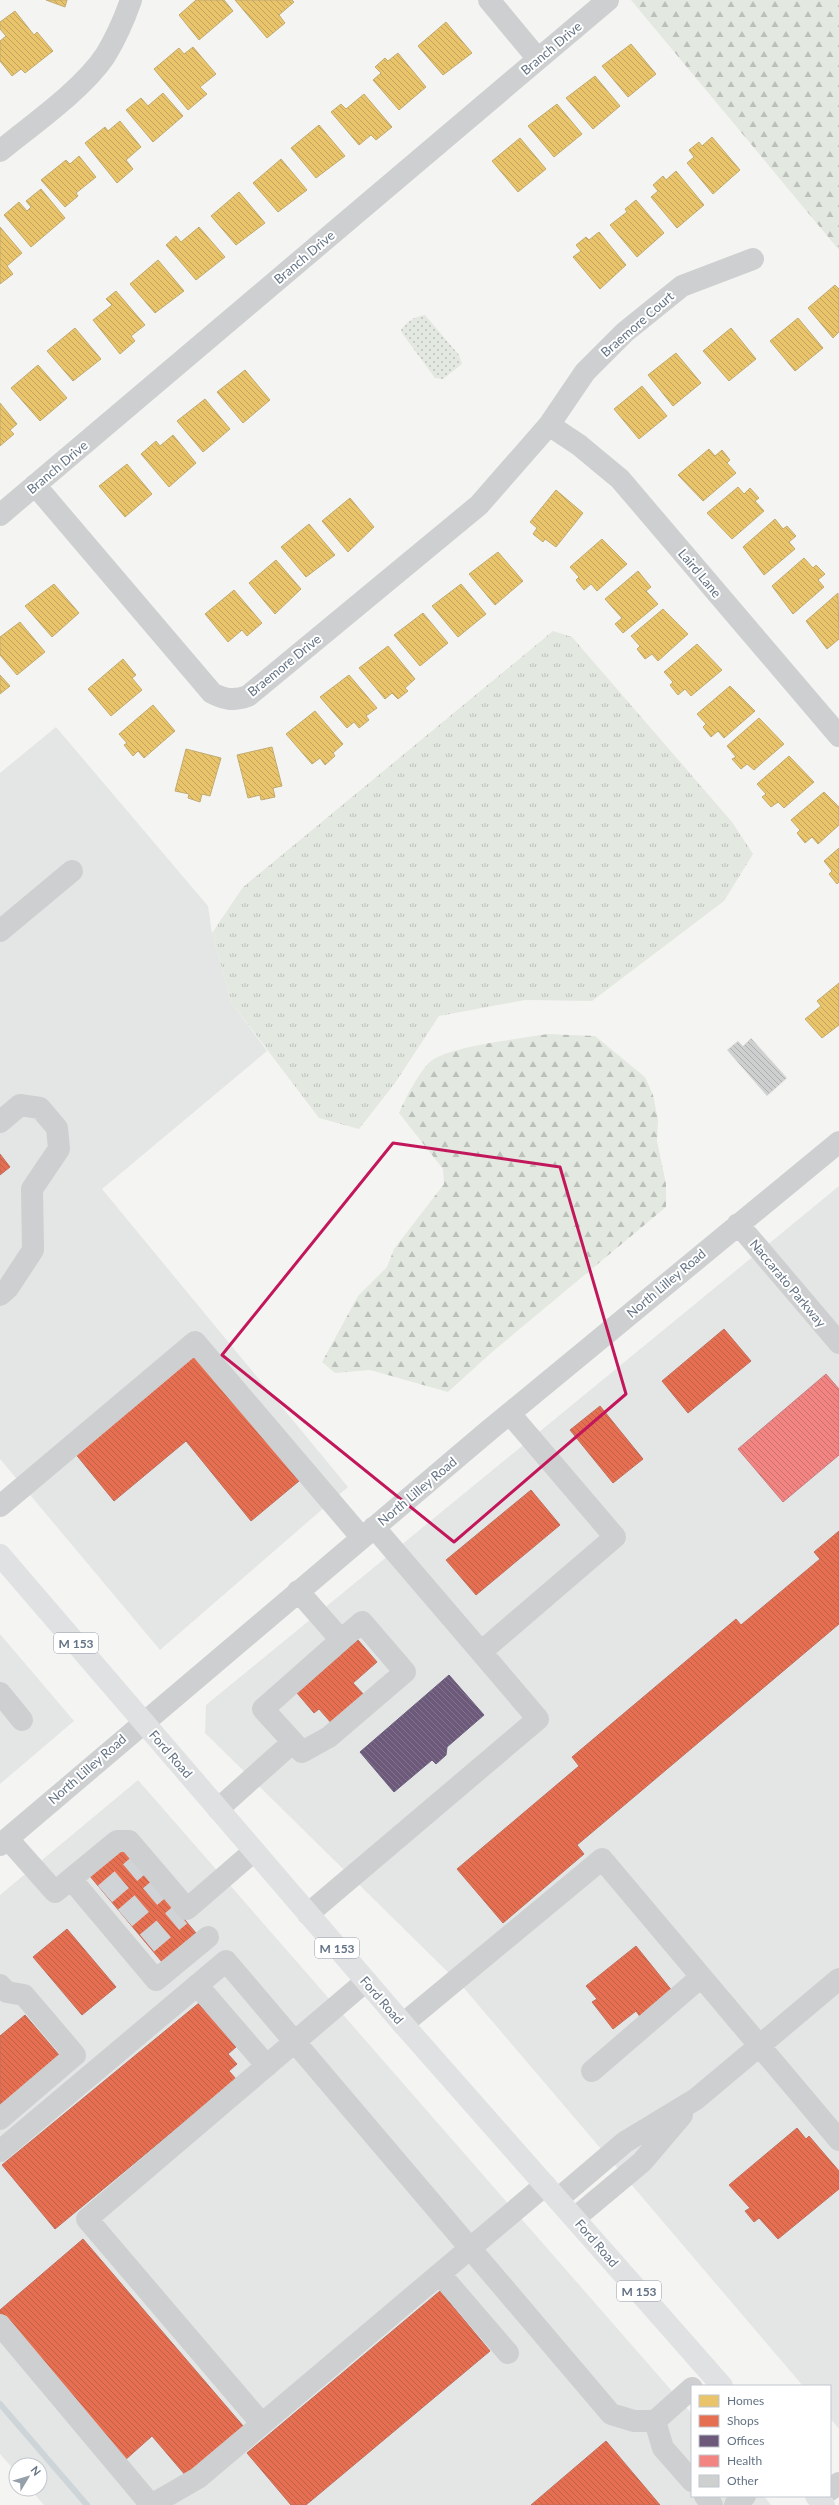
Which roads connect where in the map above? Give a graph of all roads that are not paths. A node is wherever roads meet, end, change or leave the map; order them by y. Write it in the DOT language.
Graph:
graph roads {
  1 [pos="131,0"];
  2 [pos="489,0"];
  3 [pos="608,0"];
  4 [pos="538,59"];
  5 [pos="0,151"];
  6 [pos="753,259"];
  7 [pos="548,425"];
  8 [pos="35,486"];
  9 [pos="0,515"];
  10 [pos="839,736"];
  11 [pos="72,871"];
  12 [pos="0,931"];
  13 [pos="0,1122"];
  14 [pos="839,1142"];
  15 [pos="738,1224"];
  16 [pos="0,1295"];
  17 [pos="839,1343"];
  18 [pos="510,1414"];
  19 [pos="0,1506"];
  20 [pos="368,1532"];
  21 [pos="0,1555"];
  22 [pos="298,1591"];
  23 [pos="341,1640"];
  24 [pos="481,1652"];
  25 [pos="0,1693"];
  26 [pos="22,1720"];
  27 [pos="143,1722"];
  28 [pos="293,1742"];
  29 [pos="218,1809"];
  30 [pos="4,1842"];
  31 [pos="254,1851"];
  32 [pos="71,1879"];
  33 [pos="184,1912"];
  34 [pos="308,1914"];
  35 [pos="208,1937"];
  36 [pos="226,1961"];
  37 [pos="702,1977"];
  38 [pos="839,1979"];
  39 [pos="366,1981"];
  40 [pos="0,1984"];
  41 [pos="197,1985"];
  42 [pos="403,2024"];
  43 [pos="294,2042"];
  44 [pos="761,2046"];
  45 [pos="266,2066"];
  46 [pos="592,2071"];
  47 [pos="696,2099"];
  48 [pos="0,2119"];
  49 [pos="839,2140"];
  50 [pos="0,2151"];
  51 [pos="552,2192"];
  52 [pos="575,2218"];
  53 [pos="471,2247"];
  54 [pos="440,2274"];
  55 [pos="0,2325"];
  56 [pos="508,2353"];
  57 [pos="709,2381"];
  58 [pos="691,2389"];
  59 [pos="655,2421"];
  60 [pos="262,2424"];
  61 [pos="691,2480"];
  62 [pos="839,2483"];
  63 [pos="831,2490"];
  64 [pos="706,2497"];
  65 [pos="744,2497"];
  66 [pos="712,2505"];
  67 [pos="735,2505"];
  1 -- 5 [label="street"];
  2 -- 4 [label="street"];
  3 -- 4 [label="street, Branch Drive"];
  4 -- 8 [label="street, Branch Drive"];
  6 -- 7 [label="street, Braemore Court"];
  7 -- 8 [label="street, Braemore Drive"];
  7 -- 10 [label="street, Laird Lane"];
  8 -- 9 [label="street, Branch Drive"];
  11 -- 12 [label="street"];
  13 -- 16 [label="street"];
  14 -- 15 [label="street, North Lilley Road"];
  15 -- 17 [label="street, Naccarato Parkway"];
  15 -- 18 [label="street, North Lilley Road"];
  18 -- 20 [label="street, North Lilley Road"];
  18 -- 24 [label="street"];
  19 -- 20 [label="street"];
  20 -- 22 [label="street, North Lilley Road"];
  20 -- 24 [label="street"];
  21 -- 27 [label="main road, Ford Road / M 153"];
  22 -- 23 [label="street"];
  22 -- 27 [label="street, North Lilley Road"];
  23 -- 28 [label="street"];
  23 -- 28 [label="street"];
  24 -- 34 [label="street"];
  25 -- 26 [label="street"];
  27 -- 29 [label="main road, Ford Road / M 153"];
  27 -- 30 [label="street, North Lilley Road"];
  28 -- 29 [label="street"];
  29 -- 31 [label="main road, Ford Road / M 153"];
  30 -- 32 [label="street"];
  31 -- 33 [label="street"];
  31 -- 34 [label="main road, Ford Road / M 153"];
  32 -- 33 [label="street"];
  32 -- 35 [label="street"];
  33 -- 35 [label="street"];
  34 -- 39 [label="main road, Ford Road / M 153"];
  35 -- 36 [label="street"];
  36 -- 41 [label="street"];
  36 -- 43 [label="street"];
  37 -- 42 [label="street"];
  37 -- 44 [label="street"];
  37 -- 46 [label="street"];
  38 -- 44 [label="street"];
  39 -- 42 [label="main road, Ford Road / M 153"];
  39 -- 43 [label="street"];
  40 -- 48 [label="street"];
  41 -- 45 [label="street"];
  41 -- 50 [label="street"];
  42 -- 51 [label="main road, Ford Road / M 153"];
  43 -- 45 [label="street"];
  43 -- 53 [label="street"];
  44 -- 47 [label="street"];
  44 -- 49 [label="street"];
  45 -- 60 [label="street"];
  47 -- 51 [label="street"];
  47 -- 52 [label="street"];
  51 -- 52 [label="main road, Ford Road / M 153"];
  51 -- 53 [label="street"];
  52 -- 57 [label="main road, Ford Road / M 153"];
  53 -- 54 [label="street"];
  53 -- 59 [label="street"];
  54 -- 56 [label="street"];
  54 -- 60 [label="street"];
  55 -- 60 [label="street"];
  58 -- 59 [label="street"];
  59 -- 61 [label="street"];
  62 -- 63 [label="street"];
  64 -- 66 [label="street"];
  65 -- 67 [label="street"];
}
